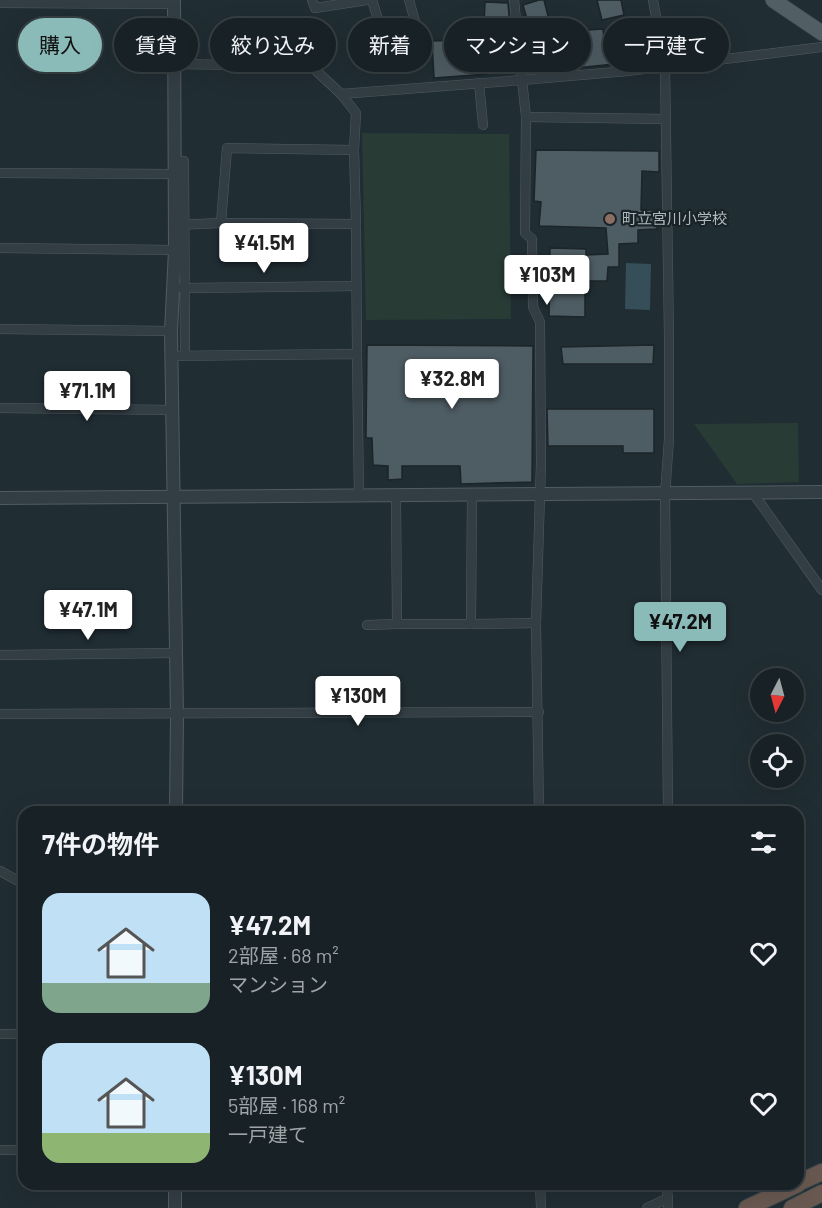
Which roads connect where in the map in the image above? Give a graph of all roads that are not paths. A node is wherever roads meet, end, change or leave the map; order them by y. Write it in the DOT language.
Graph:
graph roads {
  1 [pos="0,0"];
  2 [pos="312,0"];
  3 [pos="367,0"];
  4 [pos="372,0"];
  5 [pos="409,0"];
  6 [pos="514,0"];
  7 [pos="653,0"];
  8 [pos="773,0"];
  9 [pos="174,2"];
  10 [pos="174,18"];
  11 [pos="378,18"];
  12 [pos="414,18"];
  13 [pos="656,18"];
  14 [pos="822,33"];
  15 [pos="822,47"];
  16 [pos="729,58"];
  17 [pos="198,64"];
  18 [pos="174,72"];
  19 [pos="603,72"];
  20 [pos="664,72"];
  21 [pos="522,80"];
  22 [pos="479,83"];
  23 [pos="341,94"];
  24 [pos="526,117"];
  25 [pos="665,119"];
  26 [pos="483,125"];
  27 [pos="354,150"];
  28 [pos="174,160"];
  29 [pos="0,173"];
  30 [pos="174,174"];
  31 [pos="221,223"];
  32 [pos="180,224"];
  33 [pos="356,225"];
  34 [pos="0,248"];
  35 [pos="175,250"];
  36 [pos="356,286"];
  37 [pos="173,288"];
  38 [pos="186,288"];
  39 [pos="0,329"];
  40 [pos="171,331"];
  41 [pos="357,354"];
  42 [pos="172,356"];
  43 [pos="185,356"];
  44 [pos="0,408"];
  45 [pos="174,410"];
  46 [pos="822,492"];
  47 [pos="753,493"];
  48 [pos="538,494"];
  49 [pos="396,495"];
  50 [pos="472,495"];
  51 [pos="665,495"];
  52 [pos="358,496"];
  53 [pos="174,497"];
  54 [pos="0,498"];
  55 [pos="822,590"];
  56 [pos="536,623"];
  57 [pos="397,624"];
  58 [pos="471,624"];
  59 [pos="367,625"];
  60 [pos="176,653"];
  61 [pos="0,655"];
  62 [pos="539,712"];
  63 [pos="0,714"];
  64 [pos="177,715"];
  65 [pos="176,806"];
  66 [pos="539,806"];
  67 [pos="668,806"];
  68 [pos="0,871"];
  69 [pos="18,881"];
  70 [pos="0,1034"];
  71 [pos="18,1034"];
  72 [pos="0,1150"];
  73 [pos="18,1150"];
  74 [pos="822,1172"];
  75 [pos="804,1180"];
  76 [pos="175,1190"];
  77 [pos="540,1190"];
  78 [pos="784,1190"];
  79 [pos="822,1193"];
  80 [pos="668,1203"];
  81 [pos="175,1208"];
  82 [pos="540,1208"];
  83 [pos="647,1208"];
  84 [pos="747,1208"];
  85 [pos="792,1208"];
  1 -- 9 [label="street"];
  2 -- 3 [label="street"];
  4 -- 11 [label="street"];
  5 -- 12 [label="street"];
  6 -- 21 [label="street"];
  7 -- 13 [label="street"];
  8 -- 14 [label="main road"];
  9 -- 10 [label="street"];
  15 -- 16 [label="street"];
  17 -- 23 [label="street"];
  18 -- 28 [label="street"];
  19 -- 21 [label="street"];
  20 -- 25 [label="street"];
  21 -- 22 [label="street"];
  21 -- 24 [label="street"];
  22 -- 23 [label="street"];
  22 -- 26 [label="street"];
  23 -- 27 [label="street"];
  24 -- 25 [label="street"];
  24 -- 48 [label="street"];
  25 -- 51 [label="street"];
  27 -- 31 [label="street"];
  27 -- 33 [label="street"];
  28 -- 30 [label="street"];
  28 -- 32 [label="street"];
  29 -- 30 [label="street"];
  30 -- 32 [label="street"];
  31 -- 32 [label="street"];
  31 -- 33 [label="street"];
  32 -- 35 [label="street"];
  32 -- 38 [label="street"];
  33 -- 36 [label="street"];
  34 -- 35 [label="street"];
  35 -- 37 [label="street"];
  36 -- 38 [label="street"];
  36 -- 41 [label="street"];
  37 -- 38 [label="street"];
  37 -- 40 [label="street"];
  38 -- 43 [label="street"];
  39 -- 40 [label="street"];
  40 -- 42 [label="street"];
  41 -- 43 [label="street"];
  41 -- 52 [label="street"];
  42 -- 43 [label="street"];
  42 -- 45 [label="street"];
  44 -- 45 [label="street"];
  45 -- 53 [label="street"];
  46 -- 47 [label="street"];
  47 -- 51 [label="street"];
  47 -- 55 [label="street"];
  48 -- 50 [label="street"];
  48 -- 51 [label="street"];
  48 -- 56 [label="street"];
  49 -- 50 [label="street"];
  49 -- 52 [label="street"];
  49 -- 57 [label="street"];
  50 -- 58 [label="street"];
  51 -- 67 [label="street"];
  52 -- 53 [label="street"];
  53 -- 54 [label="street"];
  53 -- 60 [label="street"];
  56 -- 58 [label="street"];
  56 -- 62 [label="street"];
  57 -- 58 [label="street"];
  57 -- 59 [label="street"];
  60 -- 61 [label="street"];
  60 -- 64 [label="street"];
  62 -- 64 [label="street"];
  62 -- 66 [label="street"];
  63 -- 64 [label="street"];
  64 -- 65 [label="street"];
  68 -- 69 [label="street"];
  70 -- 71 [label="street"];
  72 -- 73 [label="street"];
  74 -- 75 [label="highway"];
  76 -- 81 [label="street"];
  77 -- 82 [label="street"];
  78 -- 84 [label="highway"];
  79 -- 85 [label="highway"];
  80 -- 83 [label="street"];
}
